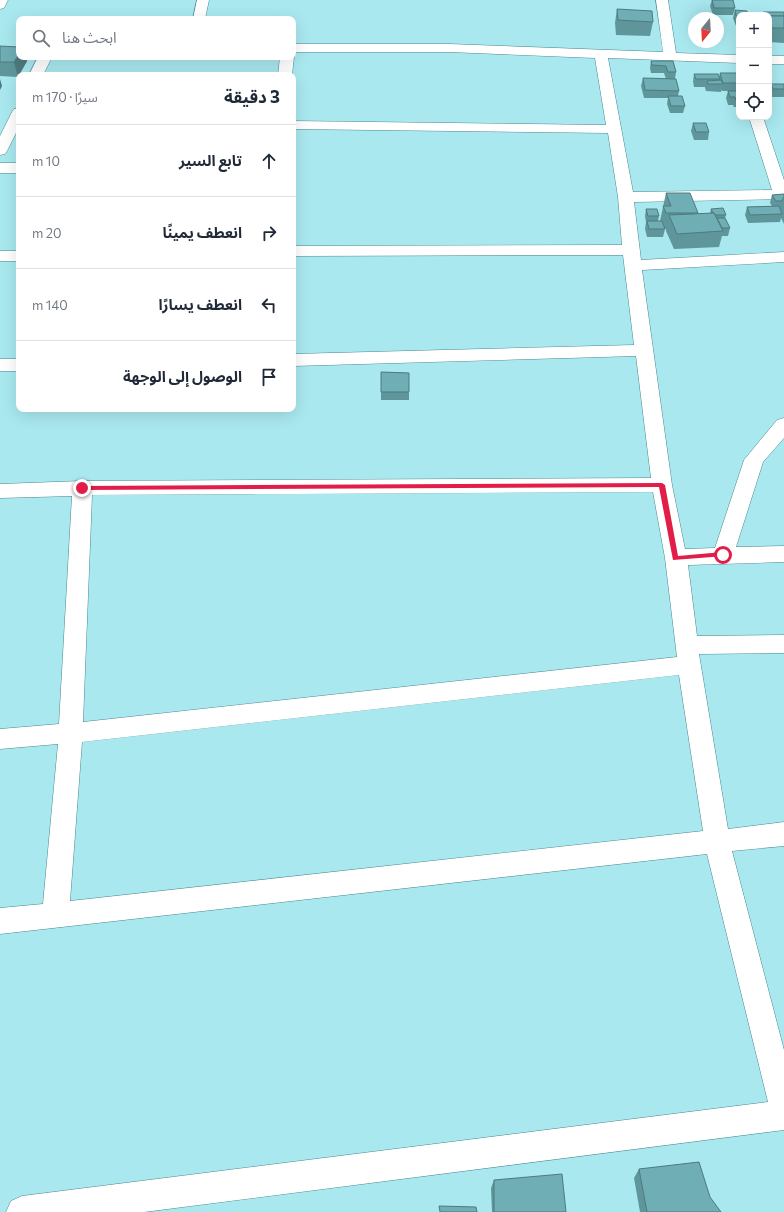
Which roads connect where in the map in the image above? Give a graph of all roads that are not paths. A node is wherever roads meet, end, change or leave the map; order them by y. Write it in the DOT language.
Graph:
graph roads {
  1 [pos="2,0"];
  2 [pos="203,0"];
  3 [pos="662,0"];
  4 [pos="0,5"];
  5 [pos="200,16"];
  6 [pos="296,48"];
  7 [pos="601,54"];
  8 [pos="670,56"];
  9 [pos="44,60"];
  10 [pos="287,60"];
  11 [pos="772,60"];
  12 [pos="784,60"];
  13 [pos="736,61"];
  14 [pos="38,72"];
  15 [pos="285,72"];
  16 [pos="13,120"];
  17 [pos="757,120"];
  18 [pos="296,125"];
  19 [pos="613,129"];
  20 [pos="0,151"];
  21 [pos="0,168"];
  22 [pos="16,168"];
  23 [pos="782,194"];
  24 [pos="626,197"];
  25 [pos="296,252"];
  26 [pos="0,256"];
  27 [pos="16,256"];
  28 [pos="784,257"];
  29 [pos="632,258"];
  30 [pos="644,350"];
  31 [pos="296,360"];
  32 [pos="0,365"];
  33 [pos="16,365"];
  34 [pos="784,425"];
  35 [pos="662,485"];
  36 [pos="82,488"];
  37 [pos="0,491"];
  38 [pos="784,554"];
  39 [pos="723,555"];
  40 [pos="676,558"];
  41 [pos="784,644"];
  42 [pos="687,655"];
  43 [pos="71,733"];
  44 [pos="0,739"];
  45 [pos="784,834"];
  46 [pos="717,841"];
  47 [pos="55,915"];
  48 [pos="0,921"];
  49 [pos="784,1108"];
  50 [pos="784,1115"];
  51 [pos="22,1212"];
  1 -- 4 [label="street"];
  2 -- 5 [label="street"];
  3 -- 8 [label="street"];
  6 -- 7 [label="street"];
  7 -- 8 [label="street"];
  7 -- 19 [label="street"];
  8 -- 13 [label="street"];
  9 -- 14 [label="street"];
  10 -- 15 [label="street"];
  11 -- 12 [label="street"];
  16 -- 20 [label="street"];
  17 -- 23 [label="street"];
  18 -- 19 [label="street"];
  19 -- 24 [label="street"];
  21 -- 22 [label="street"];
  23 -- 24 [label="street"];
  24 -- 29 [label="street"];
  25 -- 29 [label="street"];
  26 -- 27 [label="street"];
  28 -- 29 [label="street"];
  29 -- 30 [label="street"];
  30 -- 31 [label="street"];
  30 -- 35 [label="street"];
  32 -- 33 [label="street"];
  34 -- 39 [label="street"];
  35 -- 36 [label="street"];
  35 -- 40 [label="street"];
  36 -- 37 [label="street"];
  36 -- 43 [label="street"];
  38 -- 39 [label="street"];
  39 -- 40 [label="street"];
  40 -- 42 [label="street"];
  41 -- 42 [label="street"];
  42 -- 43 [label="street"];
  42 -- 46 [label="street"];
  43 -- 44 [label="street"];
  43 -- 47 [label="street"];
  45 -- 46 [label="street"];
  46 -- 47 [label="street"];
  46 -- 49 [label="street"];
  47 -- 48 [label="street"];
  50 -- 51 [label="street"];
}
